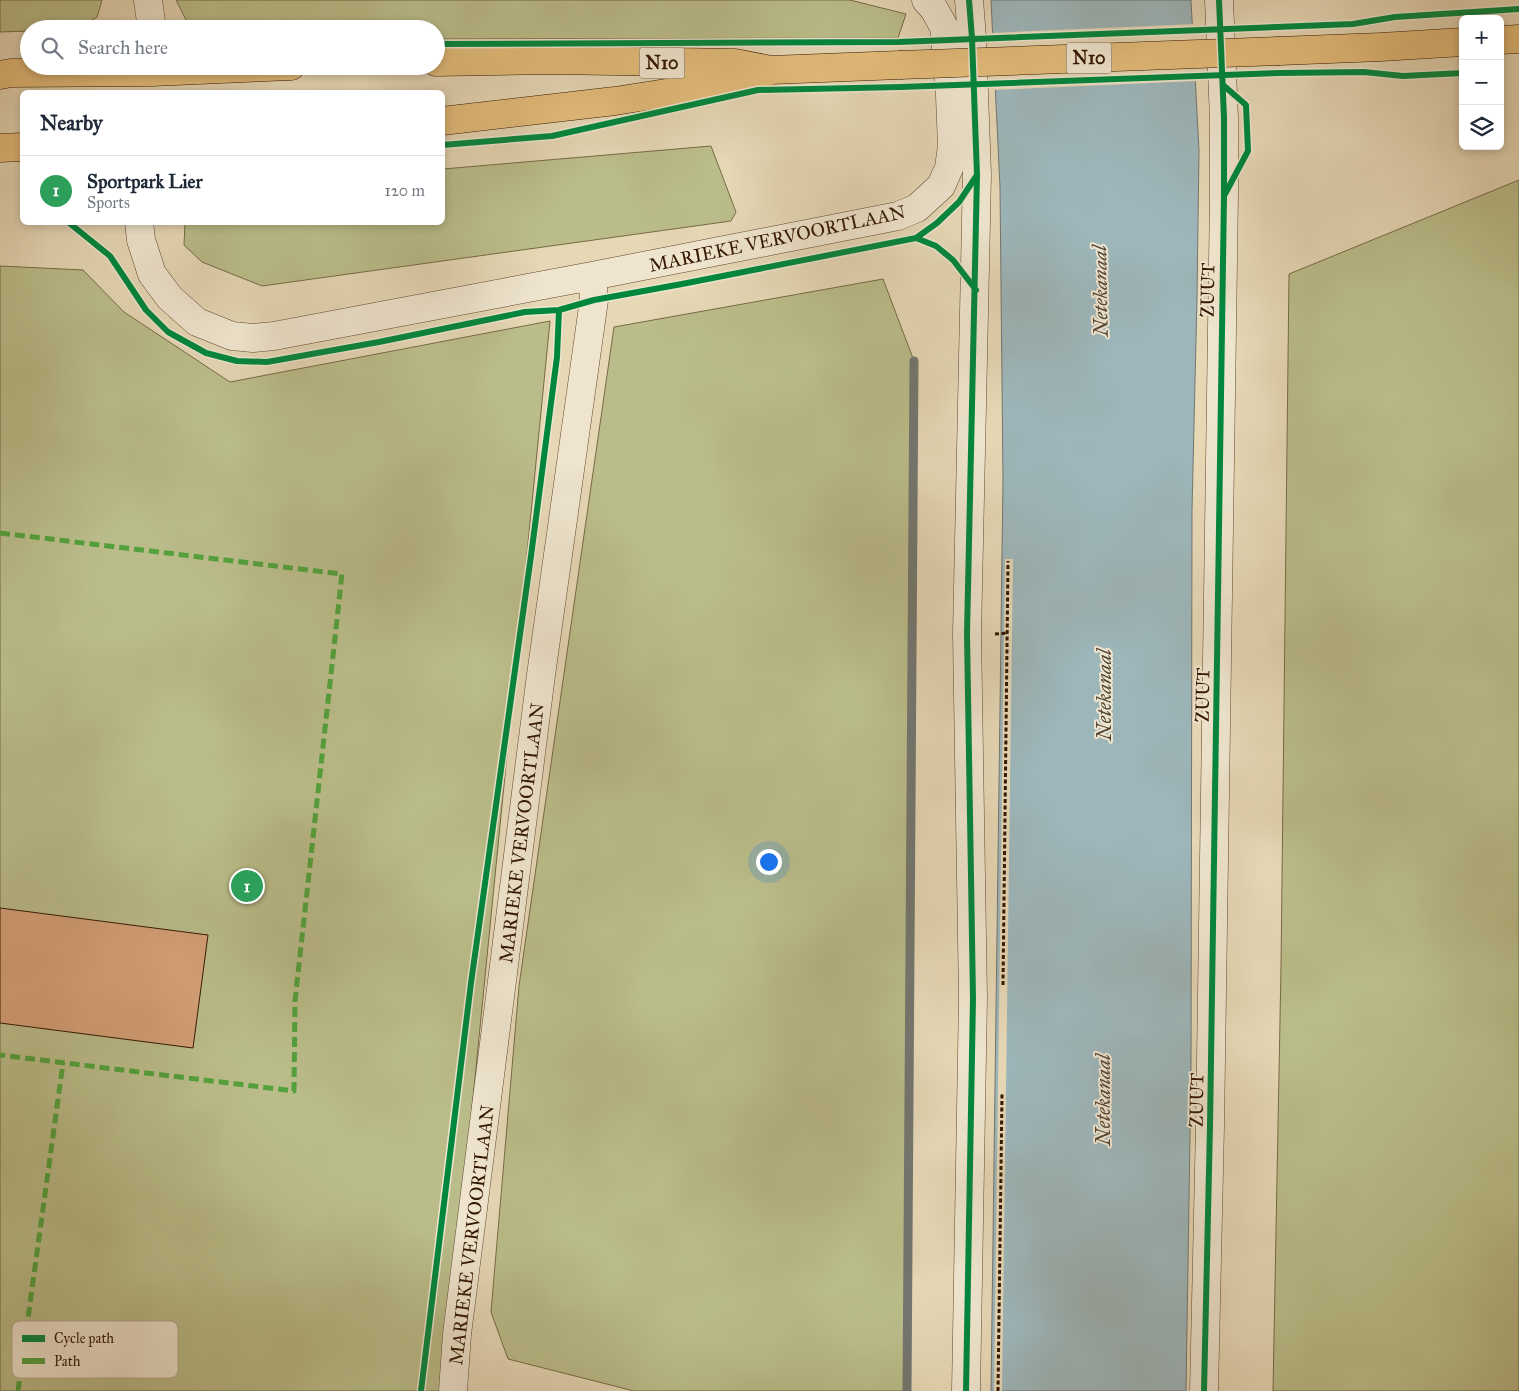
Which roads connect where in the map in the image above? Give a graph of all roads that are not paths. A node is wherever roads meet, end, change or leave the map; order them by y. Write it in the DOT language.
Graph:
graph roads {
  1 [pos="148,0"];
  2 [pos="926,0"];
  3 [pos="969,0"];
  4 [pos="1219,0"];
  5 [pos="151,20"];
  6 [pos="1519,39"];
  7 [pos="1504,40"];
  8 [pos="1459,42"];
  9 [pos="445,62"];
  10 [pos="771,70"];
  11 [pos="20,73"];
  12 [pos="0,75"];
  13 [pos="445,122"];
  14 [pos="20,147"];
  15 [pos="0,148"];
  16 [pos="139,225"];
  17 [pos="592,276"];
  18 [pos="453,1391"];
  19 [pos="966,1391"];
  20 [pos="1204,1391"];
  1 -- 5 [label="street"];
  2 -- 17 [label="street, MARIEKE VERVOORTLAAN"];
  3 -- 19 [label="street"];
  4 -- 20 [label="street, ZUUT"];
  6 -- 7 [label="main road"];
  8 -- 10 [label="main road, N10, bridge"];
  9 -- 10 [label="main road, N10"];
  10 -- 13 [label="main road, N10"];
  11 -- 12 [label="main road"];
  14 -- 15 [label="main road"];
  16 -- 17 [label="street, MARIEKE VERVOORTLAAN"];
  17 -- 18 [label="street, MARIEKE VERVOORTLAAN"];
}
